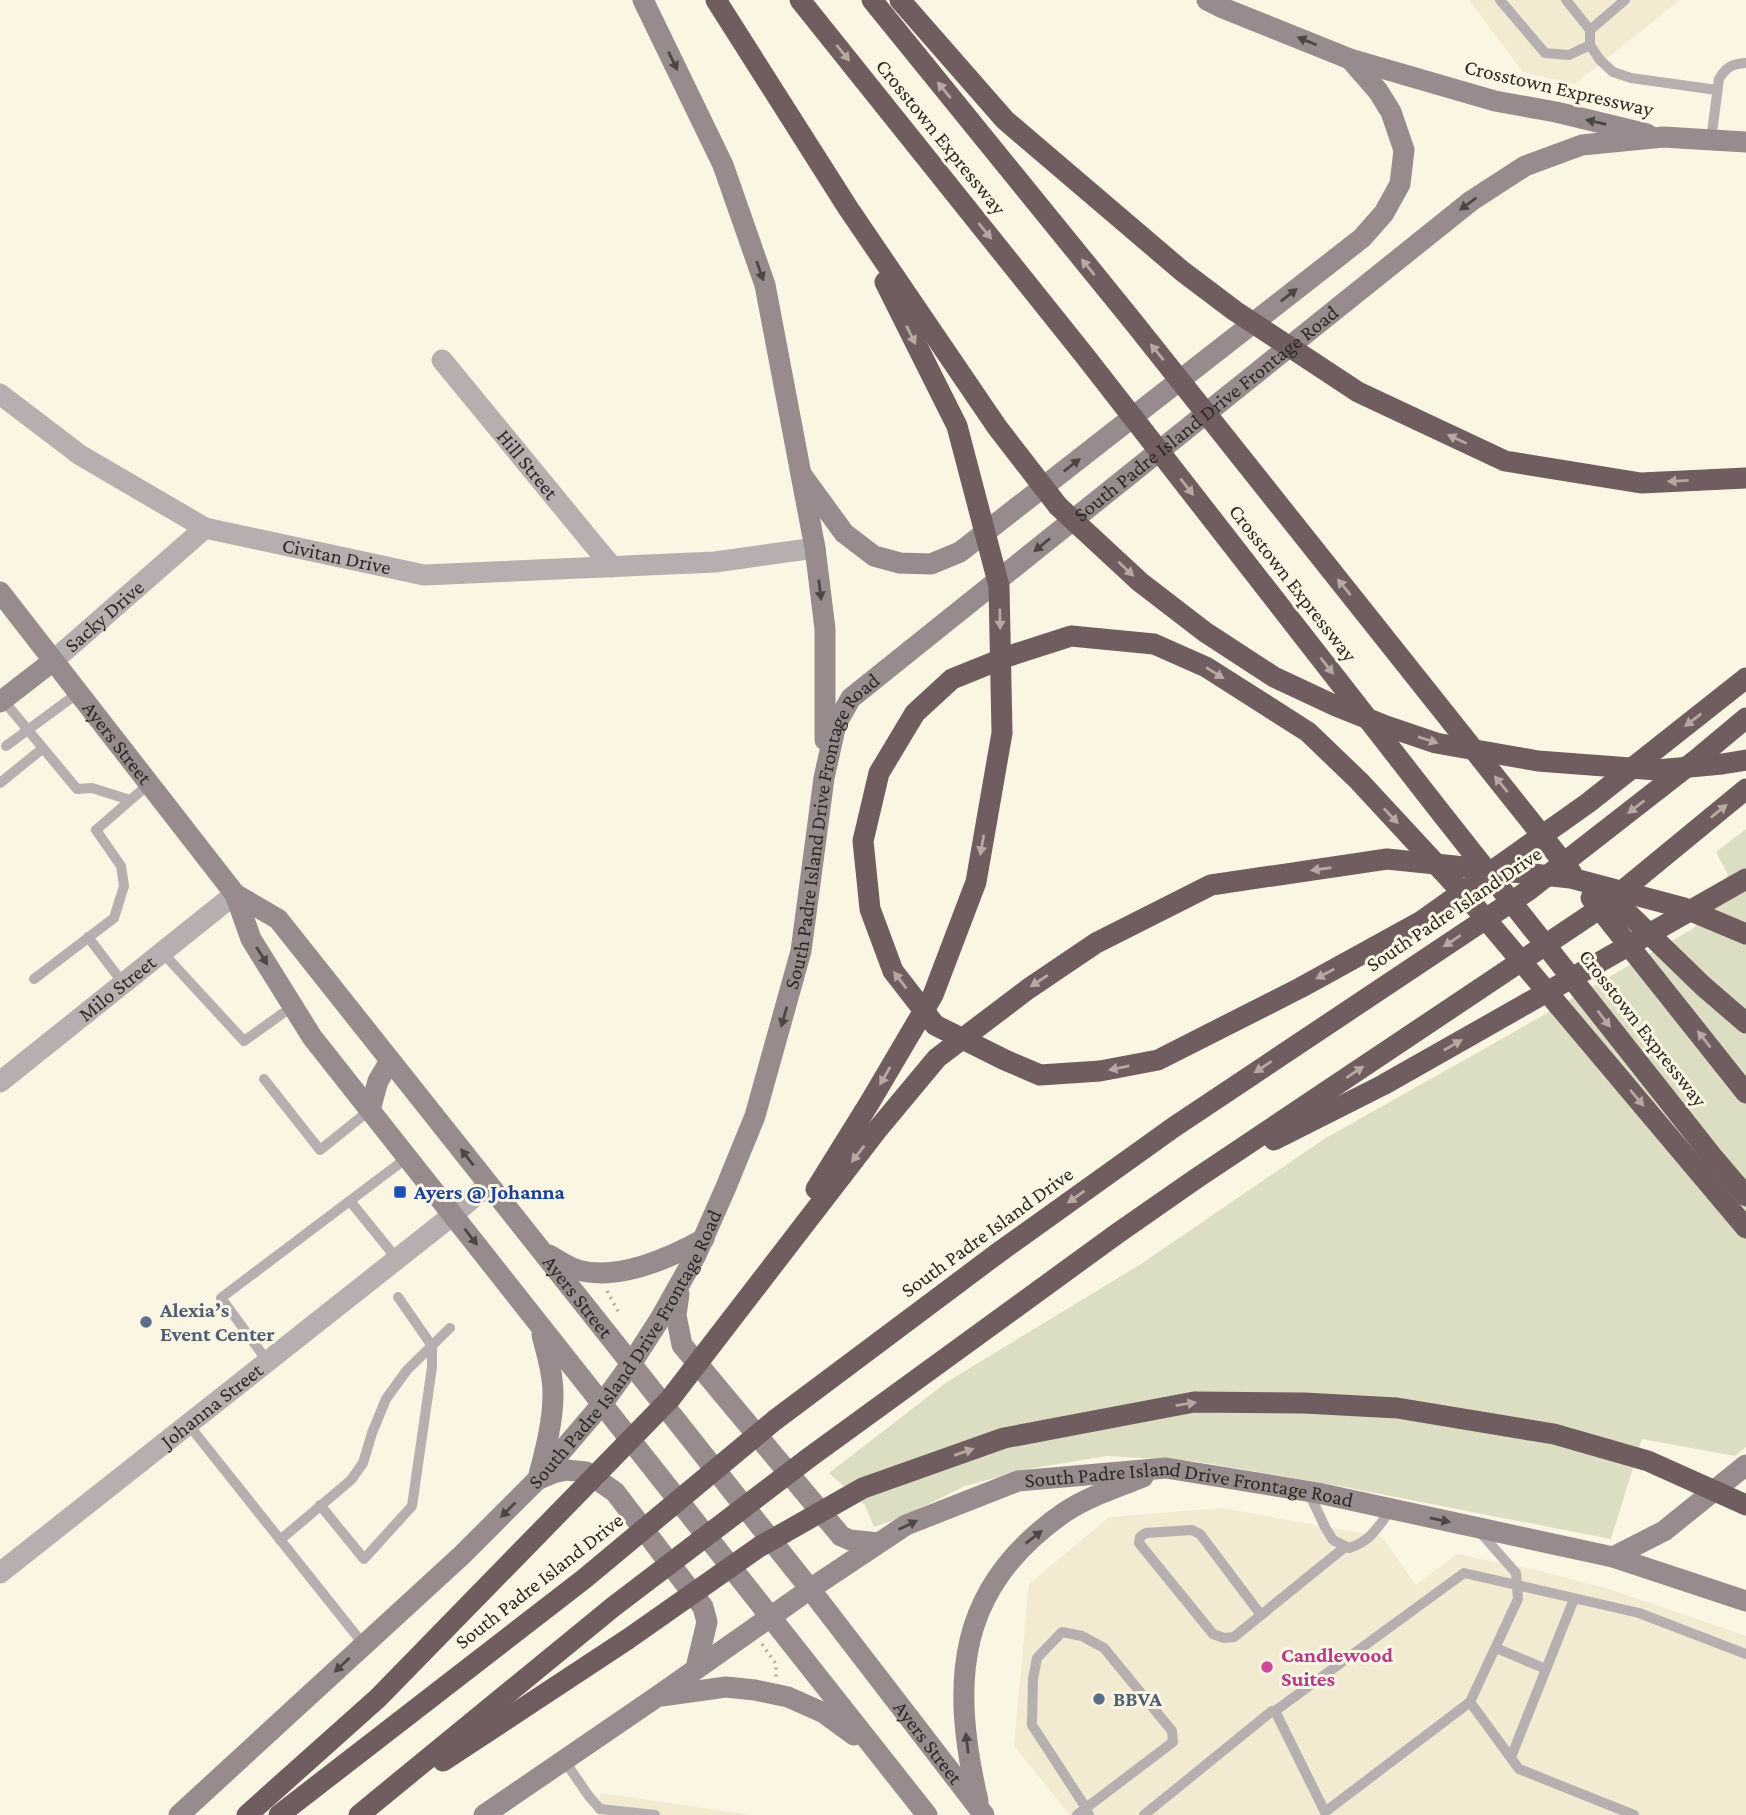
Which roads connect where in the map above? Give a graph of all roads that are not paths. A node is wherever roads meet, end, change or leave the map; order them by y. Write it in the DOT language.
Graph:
graph roads {
  1 [pos="643,0"];
  2 [pos="716,0"];
  3 [pos="800,0"];
  4 [pos="872,0"];
  5 [pos="900,0"];
  6 [pos="1207,0"];
  7 [pos="1500,0"];
  8 [pos="1566,0"];
  9 [pos="1625,0"];
  10 [pos="1590,30"];
  11 [pos="1590,45"];
  12 [pos="1350,59"];
  13 [pos="1746,63"];
  14 [pos="1717,90"];
  15 [pos="1662,137"];
  16 [pos="1711,140"];
  17 [pos="1746,142"];
  18 [pos="848,208"];
  19 [pos="442,360"];
  20 [pos="0,394"];
  21 [pos="801,474"];
  22 [pos="1746,478"];
  23 [pos="205,528"];
  24 [pos="815,548"];
  25 [pos="612,567"];
  26 [pos="0,592"];
  27 [pos="53,661"];
  28 [pos="1746,678"];
  29 [pos="78,693"];
  30 [pos="3,708"];
  31 [pos="1746,718"];
  32 [pos="27,730"];
  33 [pos="6,747"];
  34 [pos="42,749"];
  35 [pos="1746,760"];
  36 [pos="824,778"];
  37 [pos="0,783"];
  38 [pos="149,784"];
  39 [pos="1746,789"];
  40 [pos="130,800"];
  41 [pos="1523,811"];
  42 [pos="1746,879"];
  43 [pos="235,894"];
  44 [pos="1746,934"];
  45 [pos="88,937"];
  46 [pos="162,952"];
  47 [pos="34,979"];
  48 [pos="123,983"];
  49 [pos="293,1006"];
  50 [pos="1746,1023"];
  51 [pos="390,1060"];
  52 [pos="264,1079"];
  53 [pos="0,1082"];
  54 [pos="1746,1093"];
  55 [pos="370,1110"];
  56 [pos="408,1157"];
  57 [pos="1197,1178"];
  58 [pos="488,1185"];
  59 [pos="1746,1196"];
  60 [pos="350,1200"];
  61 [pos="454,1214"];
  62 [pos="1746,1228"];
  63 [pos="704,1238"];
  64 [pos="540,1250"];
  65 [pos="397,1259"];
  66 [pos="757,1283"];
  67 [pos="680,1285"];
  68 [pos="398,1297"];
  69 [pos="539,1325"];
  70 [pos="450,1328"];
  71 [pos="432,1346"];
  72 [pos="268,1362"];
  73 [pos="631,1364"];
  74 [pos="601,1404"];
  75 [pos="188,1424"];
  76 [pos="1746,1465"];
  77 [pos="1166,1468"];
  78 [pos="537,1480"];
  79 [pos="1308,1492"];
  80 [pos="1746,1505"];
  81 [pos="320,1506"];
  82 [pos="1391,1509"];
  83 [pos="1475,1527"];
  84 [pos="280,1540"];
  85 [pos="878,1543"];
  86 [pos="1345,1547"];
  87 [pos="1614,1557"];
  88 [pos="0,1573"];
  89 [pos="1518,1586"];
  90 [pos="810,1589"];
  91 [pos="1574,1598"];
  92 [pos="1746,1601"];
  93 [pos="1261,1615"];
  94 [pos="770,1617"];
  95 [pos="364,1645"];
  96 [pos="1496,1648"];
  97 [pos="1746,1654"];
  98 [pos="696,1668"];
  99 [pos="1546,1669"];
  100 [pos="659,1696"];
  101 [pos="1470,1702"];
  102 [pos="1275,1711"];
  103 [pos="876,1751"];
  104 [pos="1511,1757"];
  105 [pos="564,1760"];
  106 [pos="982,1812"];
  107 [pos="1084,1812"];
  108 [pos="622,1814"];
  109 [pos="1324,1814"];
  110 [pos="179,1815"];
  111 [pos="247,1815"];
  112 [pos="279,1815"];
  113 [pos="361,1815"];
  114 [pos="484,1815"];
  115 [pos="655,1815"];
  116 [pos="927,1815"];
  117 [pos="1144,1815"];
  118 [pos="1633,1815"];
  1 -- 21 [label="main road, one-way"];
  2 -- 18 [label="highway"];
  3 -- 59 [label="highway, Crosstown Expressway, one-way"];
  41 -- 4 [label="highway, Crosstown Expressway, one-way"];
  22 -- 5 [label="highway, one-way"];
  12 -- 6 [label="main road, Crosstown Expressway, one-way"];
  7 -- 11 [label="lane"];
  8 -- 10 [label="lane"];
  9 -- 10 [label="lane"];
  10 -- 11 [label="lane"];
  11 -- 14 [label="lane"];
  15 -- 12 [label="main road, Crosstown Expressway, one-way"];
  21 -- 12 [label="main road, one-way"];
  13 -- 14 [label="lane"];
  14 -- 16 [label="lane"];
  15 -- 16 [label="main road, South Padre Island Drive Frontage Road"];
  15 -- 36 [label="main road, South Padre Island Drive Frontage Road, one-way"];
  16 -- 17 [label="main road, South Padre Island Drive Frontage Road"];
  18 -- 35 [label="highway, one-way"];
  18 -- 66 [label="highway, one-way"];
  19 -- 25 [label="street, Hill Street"];
  20 -- 23 [label="street, Civitan Drive"];
  21 -- 24 [label="main road"];
  23 -- 25 [label="street, Civitan Drive"];
  23 -- 27 [label="street, Sacky Drive"];
  24 -- 25 [label="street, Civitan Drive"];
  24 -- 36 [label="main road, one-way"];
  26 -- 27 [label="main road, Ayers Street"];
  27 -- 29 [label="main road, Ayers Street"];
  27 -- 30 [label="main road, Sacky Drive"];
  28 -- 62 [label="highway, one-way"];
  29 -- 32 [label="lane"];
  29 -- 38 [label="main road, Ayers Street"];
  30 -- 32 [label="lane"];
  31 -- 112 [label="highway, South Padre Island Drive, one-way"];
  32 -- 33 [label="lane"];
  32 -- 34 [label="lane"];
  34 -- 37 [label="lane"];
  34 -- 40 [label="lane"];
  36 -- 63 [label="main road, South Padre Island Drive Frontage Road, one-way"];
  38 -- 40 [label="lane"];
  38 -- 43 [label="main road, Ayers Street"];
  57 -- 39 [label="highway, one-way"];
  40 -- 45 [label="lane"];
  41 -- 50 [label="highway"];
  54 -- 41 [label="highway, Crosstown Expressway, one-way"];
  57 -- 42 [label="highway, one-way"];
  43 -- 46 [label="street, Milo Street"];
  43 -- 49 [label="main road, Ayers Street, one-way"];
  43 -- 51 [label="main road, Ayers Street"];
  44 -- 66 [label="highway, one-way"];
  45 -- 47 [label="lane"];
  45 -- 48 [label="lane"];
  46 -- 48 [label="street, Milo Street"];
  46 -- 49 [label="lane"];
  48 -- 53 [label="street, Milo Street"];
  49 -- 55 [label="main road, Ayers Street"];
  51 -- 55 [label="main road"];
  58 -- 51 [label="main road, Ayers Street, one-way"];
  52 -- 55 [label="lane"];
  55 -- 56 [label="main road, Ayers Street"];
  56 -- 60 [label="lane"];
  56 -- 61 [label="main road, Ayers Street"];
  57 -- 113 [label="highway"];
  58 -- 61 [label="street, Johanna Street"];
  58 -- 64 [label="main road, Ayers Street"];
  60 -- 65 [label="lane"];
  60 -- 72 [label="lane"];
  61 -- 65 [label="street, Johanna Street"];
  61 -- 69 [label="main road, Ayers Street, one-way"];
  63 -- 64 [label="main road"];
  63 -- 67 [label="main road, South Padre Island Drive Frontage Road"];
  64 -- 73 [label="main road, Ayers Street"];
  65 -- 72 [label="street, Johanna Street"];
  66 -- 111 [label="highway"];
  67 -- 73 [label="main road, South Padre Island Drive Frontage Road"];
  67 -- 85 [label="main road"];
  68 -- 71 [label="lane"];
  69 -- 74 [label="main road, Ayers Street"];
  69 -- 78 [label="main road"];
  70 -- 71 [label="lane"];
  71 -- 81 [label="lane"];
  71 -- 81 [label="lane"];
  72 -- 75 [label="street, Johanna Street"];
  73 -- 74 [label="main road, South Padre Island Drive Frontage Road"];
  73 -- 90 [label="main road, Ayers Street"];
  74 -- 78 [label="main road, South Padre Island Drive Frontage Road"];
  74 -- 94 [label="main road, Ayers Street"];
  75 -- 84 [label="lane"];
  75 -- 88 [label="street, Johanna Street"];
  76 -- 87 [label="main road"];
  77 -- 79 [label="main road, South Padre Island Drive Frontage Road"];
  85 -- 77 [label="main road, South Padre Island Drive Frontage Road, one-way"];
  106 -- 77 [label="main road, one-way"];
  78 -- 95 [label="main road, South Padre Island Drive Frontage Road, one-way"];
  78 -- 98 [label="main road"];
  79 -- 82 [label="main road, South Padre Island Drive Frontage Road"];
  79 -- 86 [label="lane"];
  113 -- 80 [label="highway, one-way"];
  81 -- 84 [label="lane"];
  82 -- 83 [label="main road, South Padre Island Drive Frontage Road, one-way"];
  82 -- 86 [label="lane"];
  83 -- 87 [label="main road, South Padre Island Drive Frontage Road"];
  83 -- 89 [label="lane"];
  84 -- 95 [label="lane"];
  85 -- 90 [label="main road, South Padre Island Drive Frontage Road"];
  86 -- 93 [label="lane"];
  87 -- 92 [label="main road"];
  89 -- 91 [label="lane"];
  89 -- 96 [label="lane"];
  89 -- 102 [label="lane"];
  90 -- 94 [label="main road, South Padre Island Drive Frontage Road"];
  90 -- 106 [label="main road, Ayers Street"];
  91 -- 97 [label="lane"];
  91 -- 99 [label="lane"];
  93 -- 93 [label="lane"];
  94 -- 98 [label="main road, South Padre Island Drive Frontage Road"];
  94 -- 103 [label="main road, Ayers Street"];
  95 -- 110 [label="main road, South Padre Island Drive Frontage Road, one-way"];
  96 -- 99 [label="lane"];
  96 -- 101 [label="lane"];
  98 -- 100 [label="main road, South Padre Island Drive Frontage Road"];
  99 -- 104 [label="lane"];
  100 -- 103 [label="main road"];
  100 -- 105 [label="main road, South Padre Island Drive Frontage Road"];
  101 -- 104 [label="lane"];
  101 -- 109 [label="lane"];
  102 -- 109 [label="lane"];
  102 -- 117 [label="lane"];
  103 -- 116 [label="main road, Ayers Street"];
  104 -- 118 [label="lane"];
  105 -- 108 [label="lane"];
  105 -- 114 [label="main road, South Padre Island Drive Frontage Road"];
  107 -- 107 [label="lane"];
  108 -- 115 [label="lane"];
}
